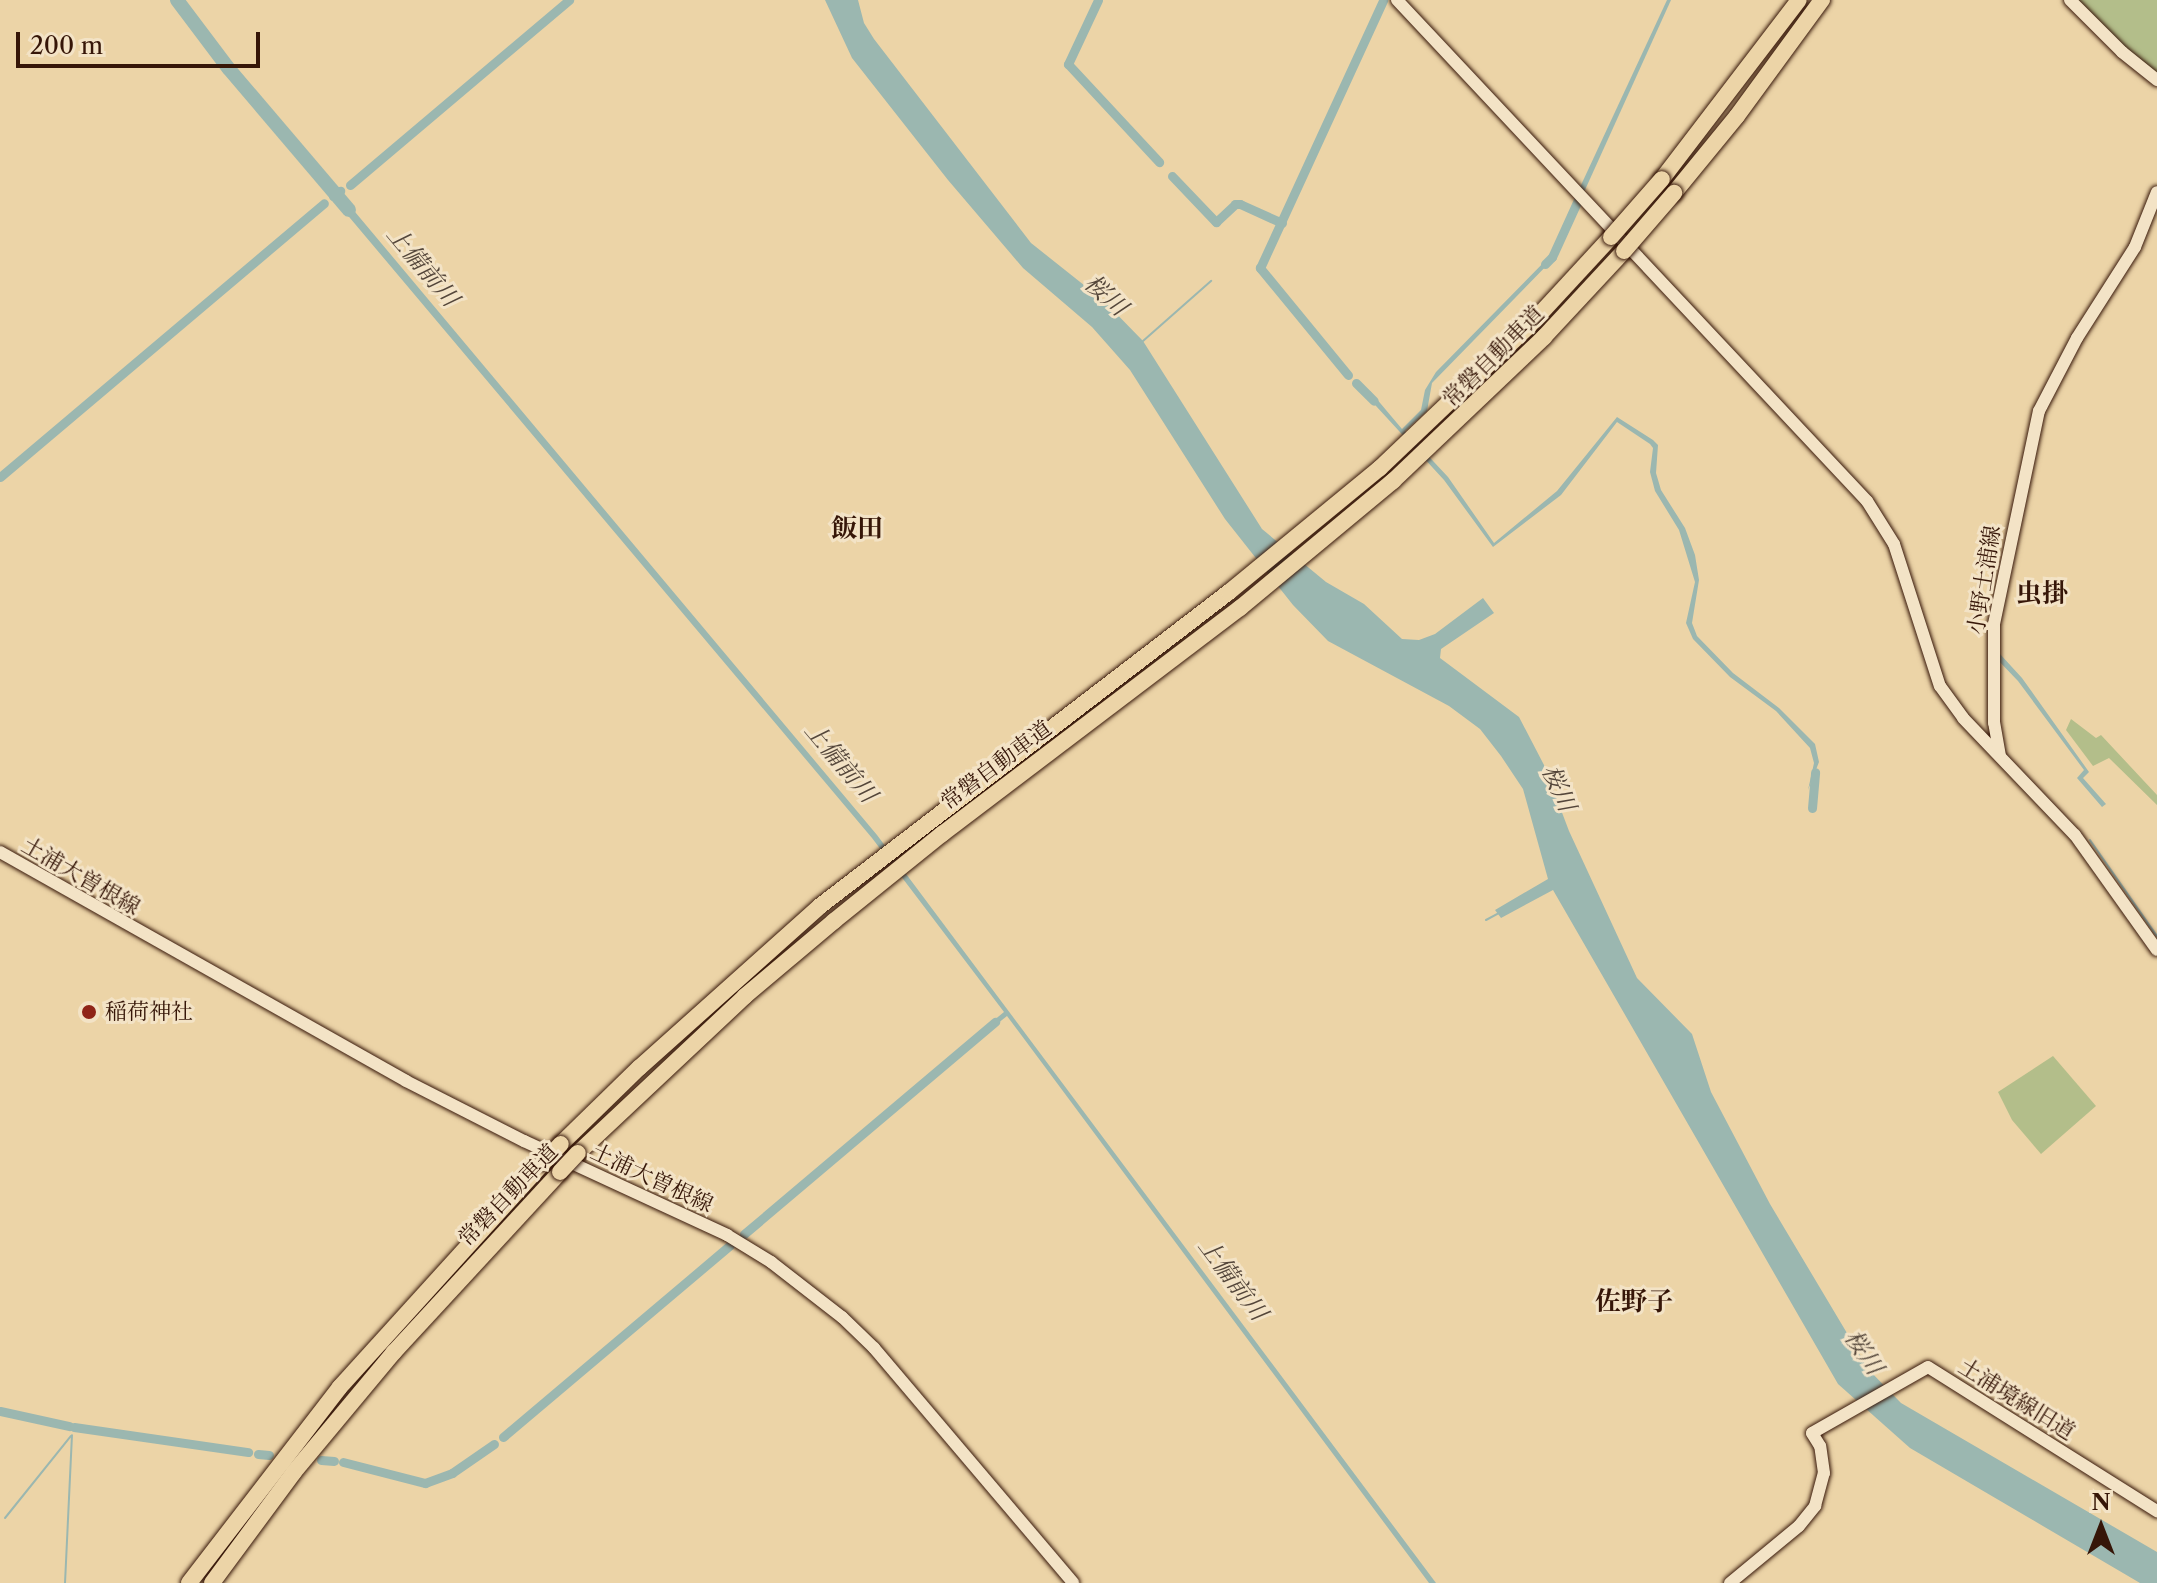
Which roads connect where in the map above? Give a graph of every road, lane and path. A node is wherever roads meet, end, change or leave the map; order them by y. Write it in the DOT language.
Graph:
graph roads {
  1 [pos="1397,0"];
  2 [pos="1799,0"];
  3 [pos="1822,0"];
  4 [pos="2070,0"];
  5 [pos="2157,80"];
  6 [pos="2157,192"];
  7 [pos="2000,756"];
  8 [pos="0,852"];
  9 [pos="2157,950"];
  10 [pos="2157,1511"];
  11 [pos="189,1583"];
  12 [pos="212,1583"];
  13 [pos="1073,1583"];
  14 [pos="1730,1583"];
  1 -- 7 [label="main road"];
  2 -- 11 [label="highway, 常磐自動車道, bridge"];
  3 -- 12 [label="highway, 常磐自動車道, bridge"];
  4 -- 5 [label="main road"];
  6 -- 7 [label="main road, 小野土浦線"];
  7 -- 9 [label="main road"];
  8 -- 13 [label="main road, 土浦大曽根線"];
  10 -- 14 [label="main road, 土浦境線旧道"];
}
